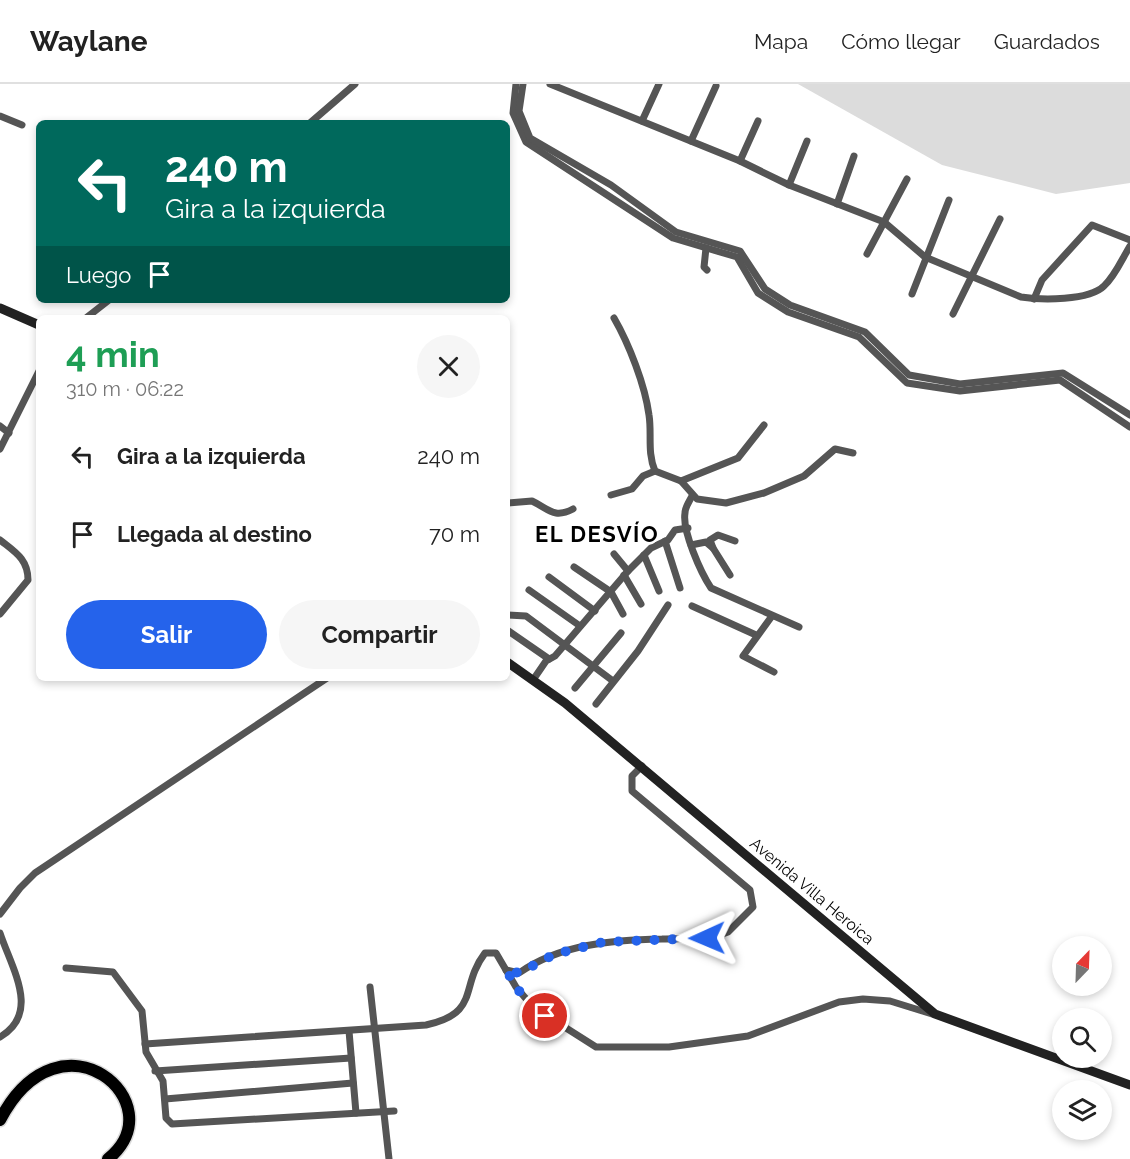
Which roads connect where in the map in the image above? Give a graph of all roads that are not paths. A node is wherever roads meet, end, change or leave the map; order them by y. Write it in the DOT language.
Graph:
graph roads {
  1 [pos="516,84"];
  2 [pos="523,84"];
  3 [pos="550,84"];
  4 [pos="658,84"];
  5 [pos="354,85"];
  6 [pos="716,86"];
  7 [pos="0,116"];
  8 [pos="313,120"];
  9 [pos="642,121"];
  10 [pos="758,121"];
  11 [pos="22,125"];
  12 [pos="691,141"];
  13 [pos="807,141"];
  14 [pos="854,156"];
  15 [pos="740,160"];
  16 [pos="907,179"];
  17 [pos="789,185"];
  18 [pos="949,200"];
  19 [pos="837,204"];
  20 [pos="1000,219"];
  21 [pos="884,222"];
  22 [pos="1130,240"];
  23 [pos="1130,246"];
  24 [pos="706,248"];
  25 [pos="867,254"];
  26 [pos="925,257"];
  27 [pos="707,270"];
  28 [pos="971,276"];
  29 [pos="912,294"];
  30 [pos="1034,299"];
  31 [pos="105,303"];
  32 [pos="0,309"];
  33 [pos="953,314"];
  34 [pos="90,315"];
  35 [pos="614,318"];
  36 [pos="36,324"];
  37 [pos="36,377"];
  38 [pos="1130,415"];
  39 [pos="764,425"];
  40 [pos="0,426"];
  41 [pos="1130,426"];
  42 [pos="9,434"];
  43 [pos="0,449"];
  44 [pos="853,453"];
  45 [pos="655,471"];
  46 [pos="681,481"];
  47 [pos="611,495"];
  48 [pos="692,496"];
  49 [pos="510,502"];
  50 [pos="573,509"];
  51 [pos="688,528"];
  52 [pos="0,540"];
  53 [pos="665,541"];
  54 [pos="735,542"];
  55 [pos="691,544"];
  56 [pos="712,548"];
  57 [pos="614,554"];
  58 [pos="644,555"];
  59 [pos="574,567"];
  60 [pos="626,573"];
  61 [pos="729,575"];
  62 [pos="549,577"];
  63 [pos="680,588"];
  64 [pos="529,590"];
  65 [pos="659,591"];
  66 [pos="611,592"];
  67 [pos="641,604"];
  68 [pos="668,605"];
  69 [pos="692,606"];
  70 [pos="595,611"];
  71 [pos="0,614"];
  72 [pos="623,614"];
  73 [pos="510,615"];
  74 [pos="772,616"];
  75 [pos="580,626"];
  76 [pos="799,627"];
  77 [pos="510,632"];
  78 [pos="621,633"];
  79 [pos="756,635"];
  80 [pos="564,644"];
  81 [pos="549,659"];
  82 [pos="510,664"];
  83 [pos="592,666"];
  84 [pos="774,672"];
  85 [pos="533,680"];
  86 [pos="323,681"];
  87 [pos="613,681"];
  88 [pos="575,688"];
  89 [pos="596,705"];
  90 [pos="642,766"];
  91 [pos="0,914"];
  92 [pos="0,933"];
  93 [pos="66,968"];
  94 [pos="506,970"];
  95 [pos="370,987"];
  96 [pos="935,1014"];
  97 [pos="376,1029"];
  98 [pos="349,1031"];
  99 [pos="0,1037"];
  100 [pos="145,1044"];
  101 [pos="351,1058"];
  102 [pos="155,1071"];
  103 [pos="353,1083"];
  104 [pos="1130,1085"];
  105 [pos="165,1099"];
  106 [pos="394,1111"];
  107 [pos="385,1112"];
  108 [pos="356,1113"];
  109 [pos="0,1120"];
  110 [pos="108,1159"];
  111 [pos="389,1159"];
  1 -- 24 [label="street"];
  2 -- 38 [label="street"];
  3 -- 9 [label="street"];
  4 -- 9 [label="street"];
  5 -- 8 [label="street"];
  6 -- 12 [label="street"];
  7 -- 11 [label="street"];
  9 -- 12 [label="street"];
  10 -- 15 [label="street"];
  12 -- 15 [label="street"];
  13 -- 17 [label="street"];
  14 -- 19 [label="street"];
  15 -- 17 [label="street"];
  16 -- 21 [label="street"];
  17 -- 19 [label="street"];
  18 -- 26 [label="street"];
  19 -- 21 [label="street"];
  20 -- 28 [label="street"];
  21 -- 25 [label="street"];
  21 -- 26 [label="street"];
  22 -- 30 [label="street"];
  23 -- 30 [label="street"];
  24 -- 27 [label="street"];
  24 -- 41 [label="street"];
  26 -- 28 [label="street"];
  26 -- 29 [label="street"];
  28 -- 30 [label="street"];
  28 -- 33 [label="street"];
  31 -- 34 [label="street"];
  32 -- 36 [label="main road"];
  35 -- 45 [label="street"];
  37 -- 42 [label="street"];
  39 -- 46 [label="street"];
  40 -- 42 [label="street"];
  42 -- 43 [label="street"];
  44 -- 48 [label="street"];
  45 -- 46 [label="street"];
  45 -- 47 [label="street"];
  46 -- 48 [label="street"];
  48 -- 51 [label="street"];
  49 -- 50 [label="street"];
  51 -- 53 [label="street"];
  51 -- 55 [label="street"];
  52 -- 71 [label="street"];
  53 -- 58 [label="street"];
  53 -- 63 [label="street"];
  54 -- 56 [label="street"];
  55 -- 56 [label="street"];
  55 -- 74 [label="street"];
  56 -- 61 [label="street"];
  57 -- 60 [label="street"];
  58 -- 60 [label="street"];
  58 -- 65 [label="street"];
  59 -- 66 [label="street"];
  60 -- 66 [label="street"];
  60 -- 67 [label="street"];
  62 -- 70 [label="street"];
  64 -- 75 [label="street"];
  66 -- 70 [label="street"];
  66 -- 72 [label="street"];
  68 -- 87 [label="street"];
  69 -- 79 [label="street"];
  70 -- 75 [label="street"];
  73 -- 80 [label="street"];
  74 -- 76 [label="street"];
  74 -- 79 [label="street"];
  75 -- 80 [label="street"];
  77 -- 81 [label="street"];
  78 -- 83 [label="street"];
  79 -- 84 [label="street"];
  80 -- 81 [label="street"];
  80 -- 83 [label="street"];
  81 -- 85 [label="street"];
  82 -- 85 [label="main road, Avenida Villa Heroica"];
  83 -- 87 [label="street"];
  83 -- 88 [label="street"];
  85 -- 90 [label="main road, Avenida Villa Heroica"];
  86 -- 91 [label="street"];
  87 -- 89 [label="street"];
  90 -- 94 [label="street"];
  90 -- 96 [label="main road, Avenida Villa Heroica"];
  92 -- 99 [label="street"];
  93 -- 100 [label="street"];
  94 -- 96 [label="street"];
  94 -- 97 [label="street"];
  95 -- 97 [label="street"];
  96 -- 104 [label="main road, Avenida Villa Heroica"];
  97 -- 98 [label="street"];
  97 -- 107 [label="street"];
  98 -- 100 [label="street"];
  98 -- 101 [label="street"];
  100 -- 102 [label="street"];
  101 -- 102 [label="street"];
  101 -- 103 [label="street"];
  102 -- 105 [label="street"];
  103 -- 105 [label="street"];
  103 -- 108 [label="street"];
  105 -- 108 [label="street"];
  106 -- 107 [label="street"];
  107 -- 108 [label="street"];
  107 -- 111 [label="street"];
  109 -- 110 [label="highway"];
}
